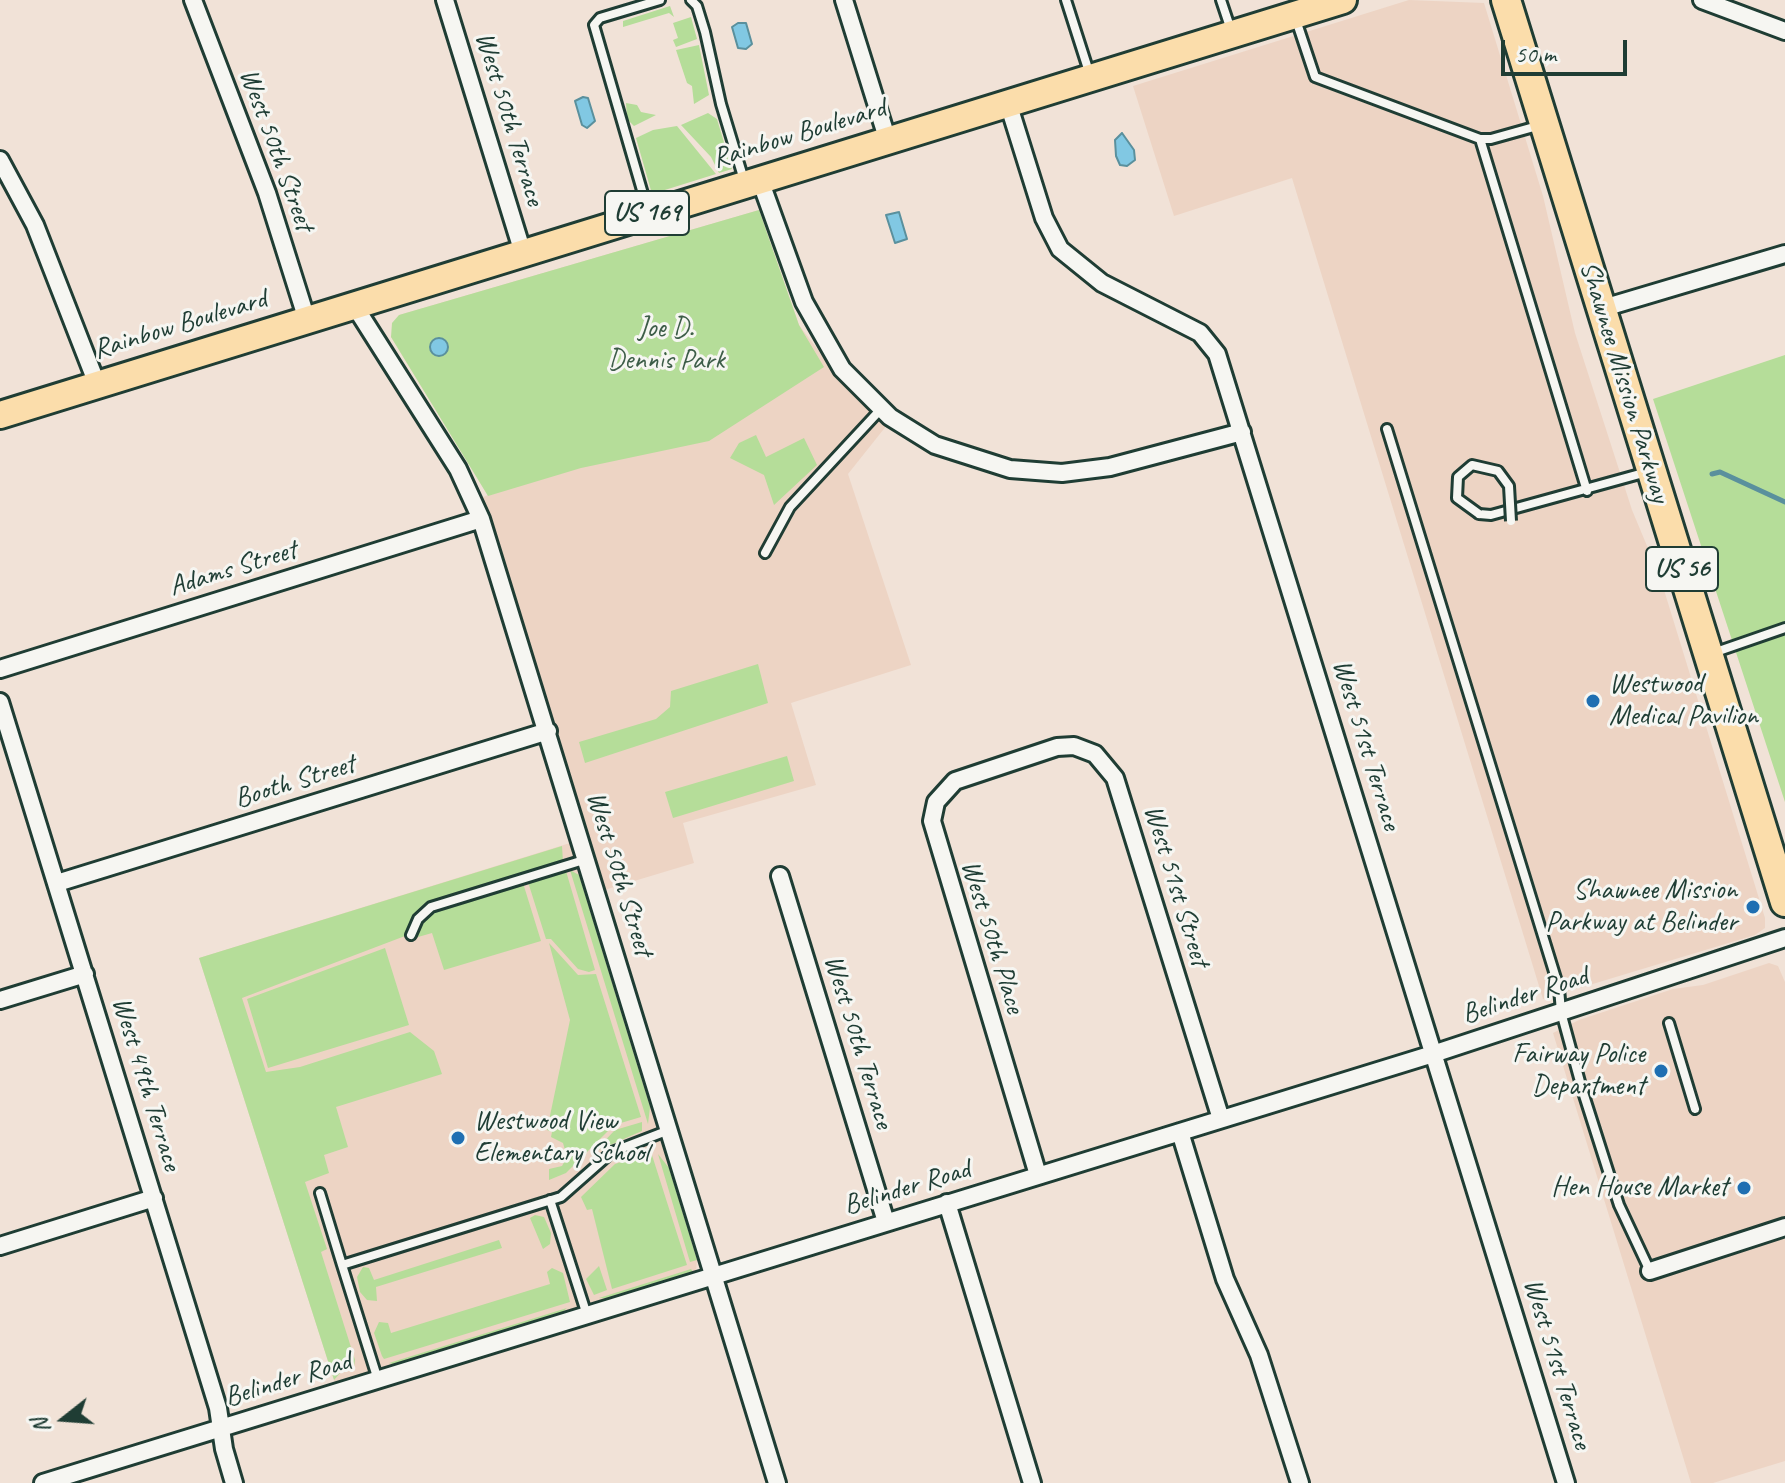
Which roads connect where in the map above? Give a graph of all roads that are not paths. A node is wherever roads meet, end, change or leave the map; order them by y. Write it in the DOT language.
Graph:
graph roads {
  1 [pos="193,0"];
  2 [pos="445,0"];
  3 [pos="660,0"];
  4 [pos="691,0"];
  5 [pos="844,0"];
  6 [pos="1066,0"];
  7 [pos="1221,0"];
  8 [pos="1343,0"];
  9 [pos="1506,0"];
  10 [pos="1702,0"];
  11 [pos="1294,15"];
  12 [pos="1785,31"];
  13 [pos="1232,34"];
  14 [pos="1091,78"];
  15 [pos="1008,103"];
  16 [pos="1544,124"];
  17 [pos="1480,139"];
  18 [pos="888,141"];
  19 [pos="0,160"];
  20 [pos="753,182"];
  21 [pos="648,212"];
  22 [pos="523,253"];
  23 [pos="1785,254"];
  24 [pos="354,305"];
  25 [pos="1600,309"];
  26 [pos="307,320"];
  27 [pos="97,384"];
  28 [pos="881,409"];
  29 [pos="0,415"];
  30 [pos="1387,429"];
  31 [pos="1242,432"];
  32 [pos="1651,471"];
  33 [pos="1587,491"];
  34 [pos="481,519"];
  35 [pos="1511,521"];
  36 [pos="765,553"];
  37 [pos="1785,628"];
  38 [pos="1709,654"];
  39 [pos="0,669"];
  40 [pos="0,702"];
  41 [pos="548,731"];
  42 [pos="1015,760"];
  43 [pos="587,858"];
  44 [pos="780,876"];
  45 [pos="57,883"];
  46 [pos="1785,902"];
  47 [pos="411,935"];
  48 [pos="1785,938"];
  49 [pos="85,974"];
  50 [pos="0,1000"];
  51 [pos="1561,1012"];
  52 [pos="1669,1023"];
  53 [pos="1433,1054"];
  54 [pos="1695,1109"];
  55 [pos="1221,1119"];
  56 [pos="670,1130"];
  57 [pos="1180,1132"];
  58 [pos="1038,1175"];
  59 [pos="320,1193"];
  60 [pos="154,1198"];
  61 [pos="550,1200"];
  62 [pos="947,1203"];
  63 [pos="886,1222"];
  64 [pos="1785,1227"];
  65 [pos="0,1246"];
  66 [pos="342,1265"];
  67 [pos="1650,1271"];
  68 [pos="714,1275"];
  69 [pos="587,1315"];
  70 [pos="378,1380"];
  71 [pos="221,1428"];
  72 [pos="43,1483"];
  73 [pos="234,1483"];
  74 [pos="777,1483"];
  75 [pos="1032,1483"];
  76 [pos="1300,1483"];
  77 [pos="1566,1483"];
  1 -- 26 [label="street, West 50th Street"];
  2 -- 22 [label="street, West 50th Terrace"];
  3 -- 21 [label="lane"];
  4 -- 20 [label="lane"];
  5 -- 18 [label="street"];
  6 -- 14 [label="lane"];
  7 -- 13 [label="lane"];
  8 -- 11 [label="main road, Rainbow Boulevard / US 169"];
  9 -- 16 [label="highway, Shawnee Mission Parkway / US 56"];
  10 -- 12 [label="street"];
  11 -- 13 [label="main road, Rainbow Boulevard / US 169"];
  11 -- 17 [label="lane"];
  13 -- 14 [label="main road, Rainbow Boulevard / US 169"];
  14 -- 15 [label="main road, Rainbow Boulevard / US 169"];
  15 -- 18 [label="main road, Rainbow Boulevard / US 169"];
  15 -- 31 [label="street, West 51st Terrace"];
  16 -- 17 [label="lane"];
  16 -- 25 [label="highway, Shawnee Mission Parkway / US 56"];
  17 -- 33 [label="lane"];
  18 -- 20 [label="main road, Rainbow Boulevard / US 169"];
  19 -- 27 [label="street"];
  20 -- 21 [label="main road, Rainbow Boulevard / US 169"];
  20 -- 28 [label="street"];
  21 -- 22 [label="main road, Rainbow Boulevard / US 169"];
  22 -- 24 [label="main road, Rainbow Boulevard / US 169"];
  23 -- 25 [label="street"];
  24 -- 26 [label="main road, Rainbow Boulevard / US 169"];
  24 -- 34 [label="street, West 50th Street"];
  25 -- 32 [label="highway, Shawnee Mission Parkway / US 56"];
  26 -- 27 [label="main road, Rainbow Boulevard / US 169"];
  27 -- 29 [label="main road, Rainbow Boulevard / US 169"];
  28 -- 31 [label="street"];
  28 -- 36 [label="lane"];
  30 -- 51 [label="lane"];
  31 -- 53 [label="street, West 51st Terrace"];
  32 -- 33 [label="lane"];
  32 -- 38 [label="highway, Shawnee Mission Parkway / US 56"];
  33 -- 35 [label="lane, bridge"];
  34 -- 39 [label="street, Adams Street"];
  34 -- 41 [label="street, West 50th Street"];
  37 -- 38 [label="lane"];
  38 -- 46 [label="highway, Shawnee Mission Parkway / US 56"];
  40 -- 45 [label="street, West 49th Terrace"];
  41 -- 43 [label="street, West 50th Street"];
  41 -- 45 [label="street, Booth Street"];
  42 -- 55 [label="street, West 51st Street"];
  42 -- 58 [label="street, West 50th Place"];
  43 -- 47 [label="lane"];
  43 -- 56 [label="street, West 50th Street"];
  44 -- 63 [label="street, West 50th Terrace"];
  45 -- 49 [label="street, West 49th Terrace"];
  48 -- 51 [label="street, Belinder Road"];
  49 -- 50 [label="street"];
  49 -- 60 [label="street, West 49th Terrace"];
  51 -- 53 [label="street, Belinder Road"];
  51 -- 67 [label="lane"];
  52 -- 54 [label="lane"];
  53 -- 55 [label="street, Belinder Road"];
  53 -- 77 [label="street, West 51st Terrace"];
  55 -- 57 [label="street, Belinder Road"];
  56 -- 61 [label="lane"];
  56 -- 68 [label="street, West 50th Street"];
  57 -- 58 [label="street, Belinder Road"];
  57 -- 76 [label="street"];
  58 -- 62 [label="street, Belinder Road"];
  59 -- 66 [label="lane"];
  60 -- 65 [label="street"];
  60 -- 71 [label="street, West 49th Terrace"];
  61 -- 66 [label="lane"];
  61 -- 69 [label="lane"];
  62 -- 63 [label="street, Belinder Road"];
  62 -- 75 [label="street"];
  63 -- 68 [label="street, Belinder Road"];
  64 -- 67 [label="street"];
  66 -- 70 [label="lane"];
  68 -- 69 [label="street, Belinder Road"];
  68 -- 74 [label="street, West 50th Street"];
  69 -- 70 [label="street, Belinder Road"];
  70 -- 71 [label="street, Belinder Road"];
  71 -- 72 [label="street, Belinder Road"];
  71 -- 73 [label="street, West 49th Terrace"];
}
